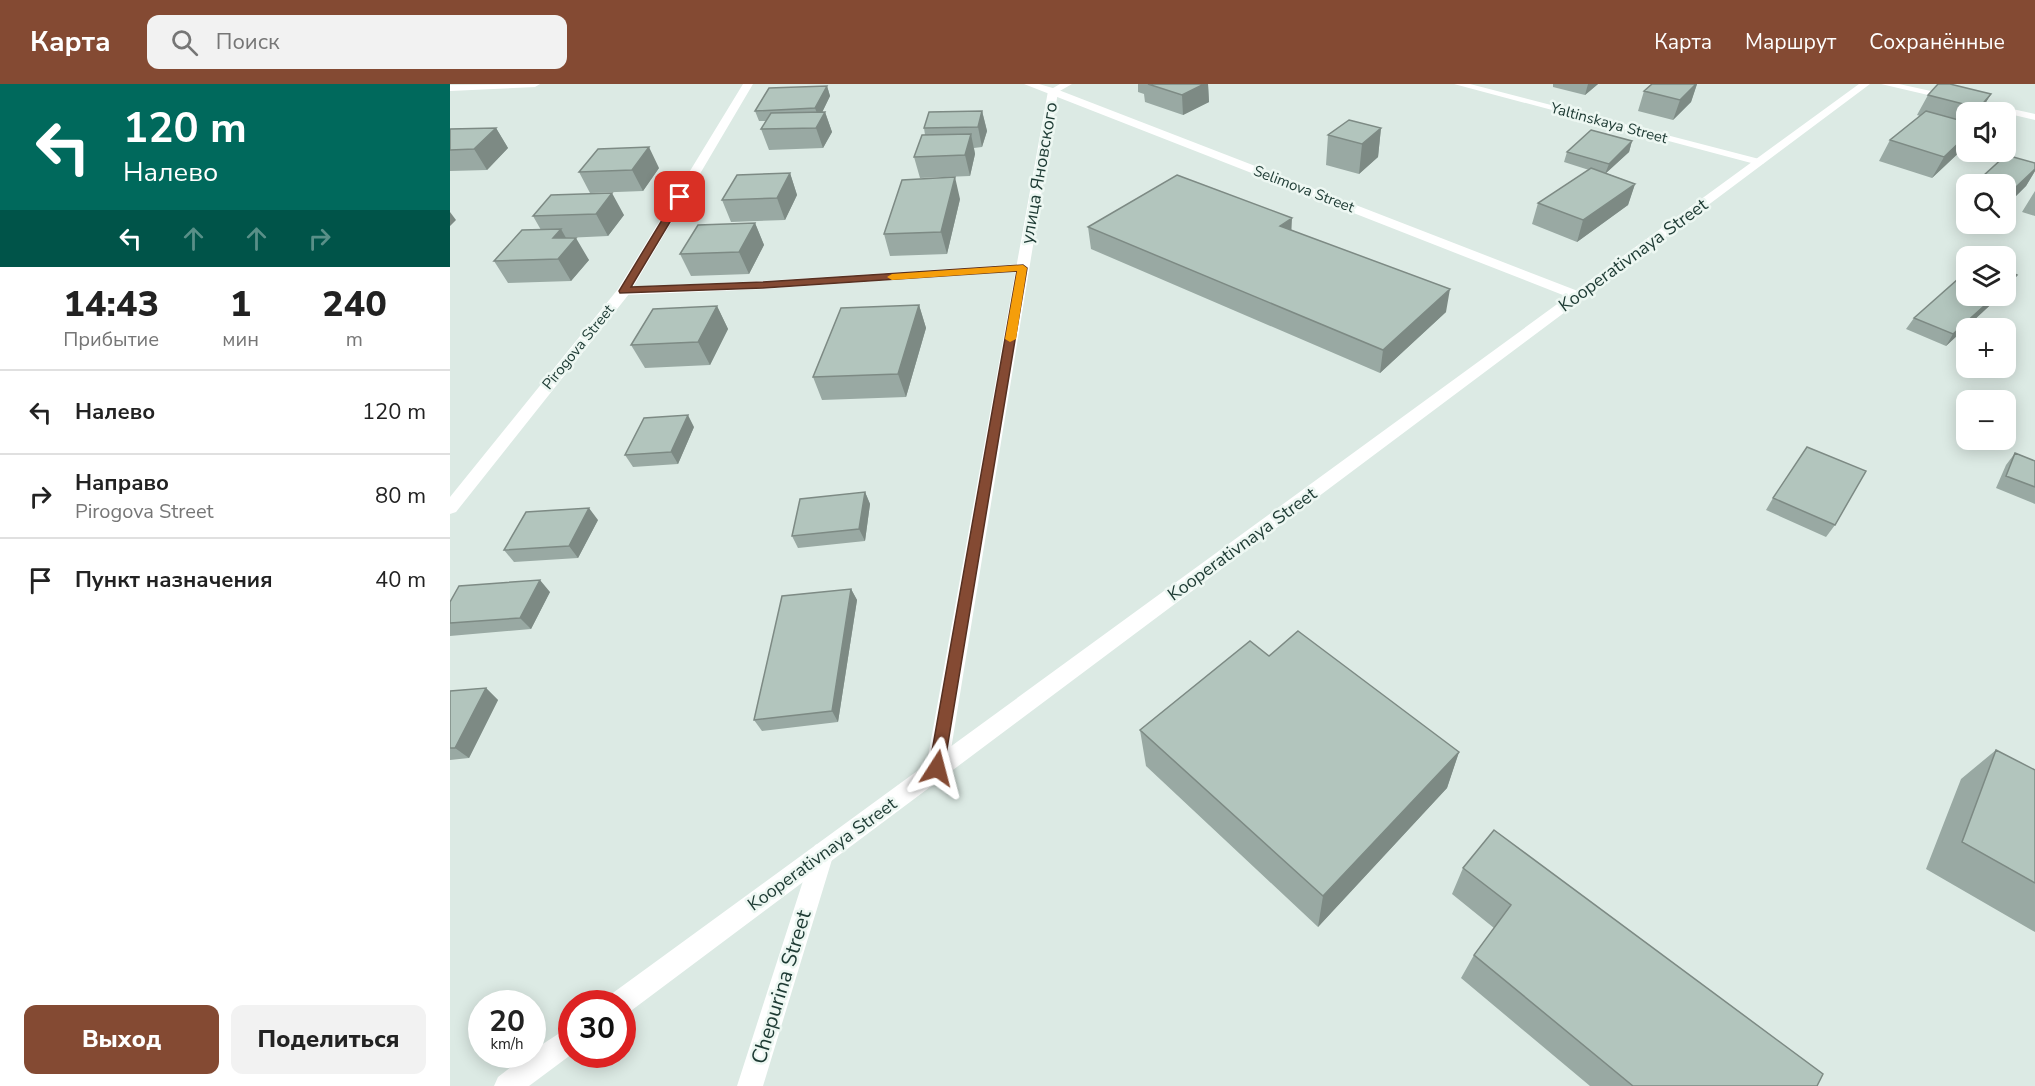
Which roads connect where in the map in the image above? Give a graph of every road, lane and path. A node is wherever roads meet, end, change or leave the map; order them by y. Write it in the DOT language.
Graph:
graph roads {
  1 [pos="535,84"];
  2 [pos="748,84"];
  3 [pos="1029,84"];
  4 [pos="1067,84"];
  5 [pos="1459,84"];
  6 [pos="1865,84"];
  7 [pos="1886,84"];
  8 [pos="450,88"];
  9 [pos="1053,91"];
  10 [pos="2035,117"];
  11 [pos="1759,162"];
  12 [pos="1023,268"];
  13 [pos="624,291"];
  14 [pos="1578,296"];
  15 [pos="450,508"];
  16 [pos="937,768"];
  17 [pos="823,853"];
  18 [pos="636,991"];
  19 [pos="558,1048"];
  20 [pos="507,1086"];
  21 [pos="750,1086"];
  1 -- 8 [label="street"];
  2 -- 13 [label="street, Pirogova Street"];
  3 -- 9 [label="street, Selimova Street"];
  4 -- 9 [label="street, улица Яновского"];
  5 -- 11 [label="street, Yaltinskaya Street"];
  6 -- 11 [label="street, Kooperativnaya Street"];
  7 -- 10 [label="street"];
  9 -- 12 [label="street, улица Яновского"];
  9 -- 14 [label="street, Selimova Street"];
  11 -- 14 [label="street, Kooperativnaya Street"];
  12 -- 13 [label="street"];
  12 -- 16 [label="street, улица Яновского"];
  13 -- 15 [label="street, Pirogova Street"];
  14 -- 16 [label="street, Kooperativnaya Street"];
  16 -- 17 [label="street, Kooperativnaya Street"];
  17 -- 18 [label="street, Kooperativnaya Street"];
  17 -- 21 [label="street, Chepurina Street"];
  19 -- 20 [label="street"];
}
